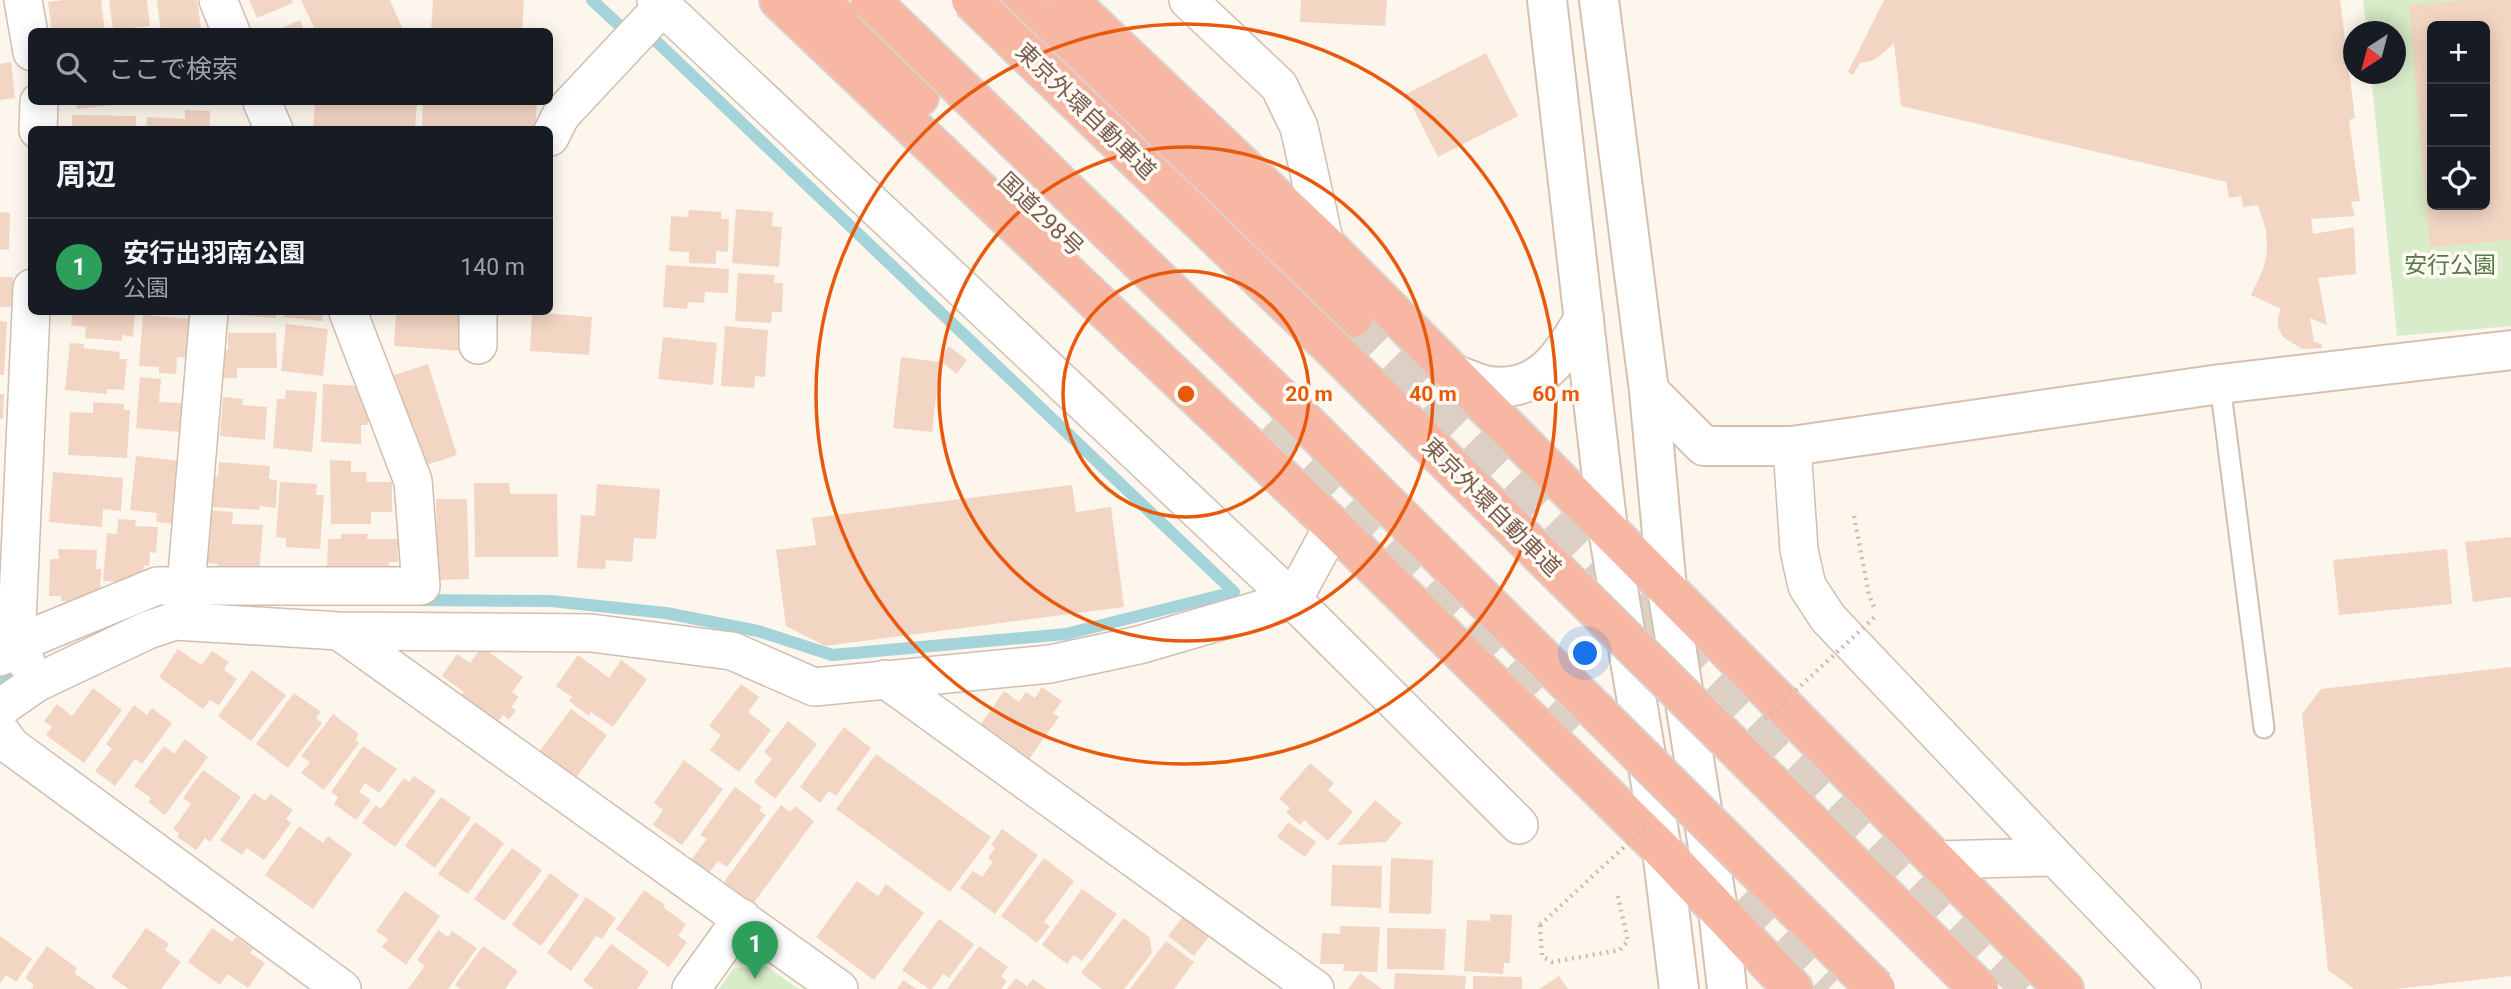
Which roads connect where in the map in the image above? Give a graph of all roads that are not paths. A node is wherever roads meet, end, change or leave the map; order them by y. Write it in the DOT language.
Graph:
graph roads {
  1 [pos="23,0"];
  2 [pos="218,0"];
  3 [pos="779,0"];
  4 [pos="819,0"];
  5 [pos="870,0"];
  6 [pos="971,0"];
  7 [pos="1018,0"];
  8 [pos="1068,0"];
  9 [pos="1188,0"];
  10 [pos="1547,0"];
  11 [pos="1599,0"];
  12 [pos="660,3"];
  13 [pos="229,28"];
  14 [pos="28,29"];
  15 [pos="39,105"];
  16 [pos="263,105"];
  17 [pos="38,126"];
  18 [pos="272,126"];
  19 [pos="553,131"];
  20 [pos="1325,244"];
  21 [pos="30,315"];
  22 [pos="209,315"];
  23 [pos="349,315"];
  24 [pos="1353,318"];
  25 [pos="1584,318"];
  26 [pos="2511,350"];
  27 [pos="1453,374"];
  28 [pos="2220,384"];
  29 [pos="1649,391"];
  30 [pos="1264,428"];
  31 [pos="1792,446"];
  32 [pos="1333,526"];
  33 [pos="1608,530"];
  34 [pos="186,586"];
  35 [pos="1667,589"];
  36 [pos="1293,600"];
  37 [pos="339,631"];
  38 [pos="8,650"];
  39 [pos="885,679"];
  40 [pos="36,682"];
  41 [pos="0,708"];
  42 [pos="2264,728"];
  43 [pos="0,731"];
  44 [pos="1519,825"];
  45 [pos="1662,850"];
  46 [pos="2055,857"];
  47 [pos="1935,860"];
  48 [pos="1718,910"];
  49 [pos="742,918"];
  50 [pos="319,983"];
  51 [pos="691,989"];
  52 [pos="839,989"];
  53 [pos="1315,989"];
  54 [pos="1679,989"];
  55 [pos="1727,989"];
  56 [pos="1793,989"];
  57 [pos="1876,989"];
  58 [pos="1979,989"];
  59 [pos="2064,989"];
  60 [pos="2182,989"];
  1 -- 14 [label="street"];
  2 -- 13 [label="street"];
  3 -- 32 [label="highway"];
  4 -- 30 [label="highway, 国道298号"];
  5 -- 57 [label="highway, bridge"];
  6 -- 58 [label="highway, 東京外環自動車道, bridge"];
  7 -- 24 [label="highway"];
  8 -- 20 [label="highway"];
  9 -- 20 [label="street"];
  10 -- 25 [label="street"];
  11 -- 29 [label="street"];
  12 -- 19 [label="street"];
  12 -- 36 [label="street"];
  15 -- 17 [label="street"];
  16 -- 18 [label="street"];
  20 -- 27 [label="highway"];
  21 -- 38 [label="street"];
  22 -- 34 [label="street"];
  23 -- 34 [label="street"];
  25 -- 27 [label="street"];
  25 -- 33 [label="street"];
  26 -- 28 [label="street"];
  27 -- 33 [label="highway"];
  28 -- 31 [label="street"];
  28 -- 42 [label="lane"];
  29 -- 31 [label="street"];
  29 -- 35 [label="street"];
  31 -- 46 [label="street"];
  32 -- 36 [label="street"];
  32 -- 45 [label="highway"];
  33 -- 35 [label="highway"];
  33 -- 45 [label="street"];
  34 -- 38 [label="street"];
  35 -- 47 [label="highway"];
  35 -- 48 [label="street"];
  36 -- 39 [label="street"];
  36 -- 44 [label="street"];
  37 -- 39 [label="street"];
  37 -- 40 [label="street"];
  37 -- 49 [label="street"];
  38 -- 40 [label="street"];
  39 -- 53 [label="street"];
  40 -- 41 [label="street"];
  43 -- 50 [label="street"];
  45 -- 48 [label="highway"];
  45 -- 54 [label="street"];
  46 -- 47 [label="street"];
  46 -- 60 [label="street"];
  47 -- 59 [label="highway"];
  48 -- 55 [label="street"];
  48 -- 56 [label="highway"];
  49 -- 51 [label="street"];
  49 -- 52 [label="street"];
}
